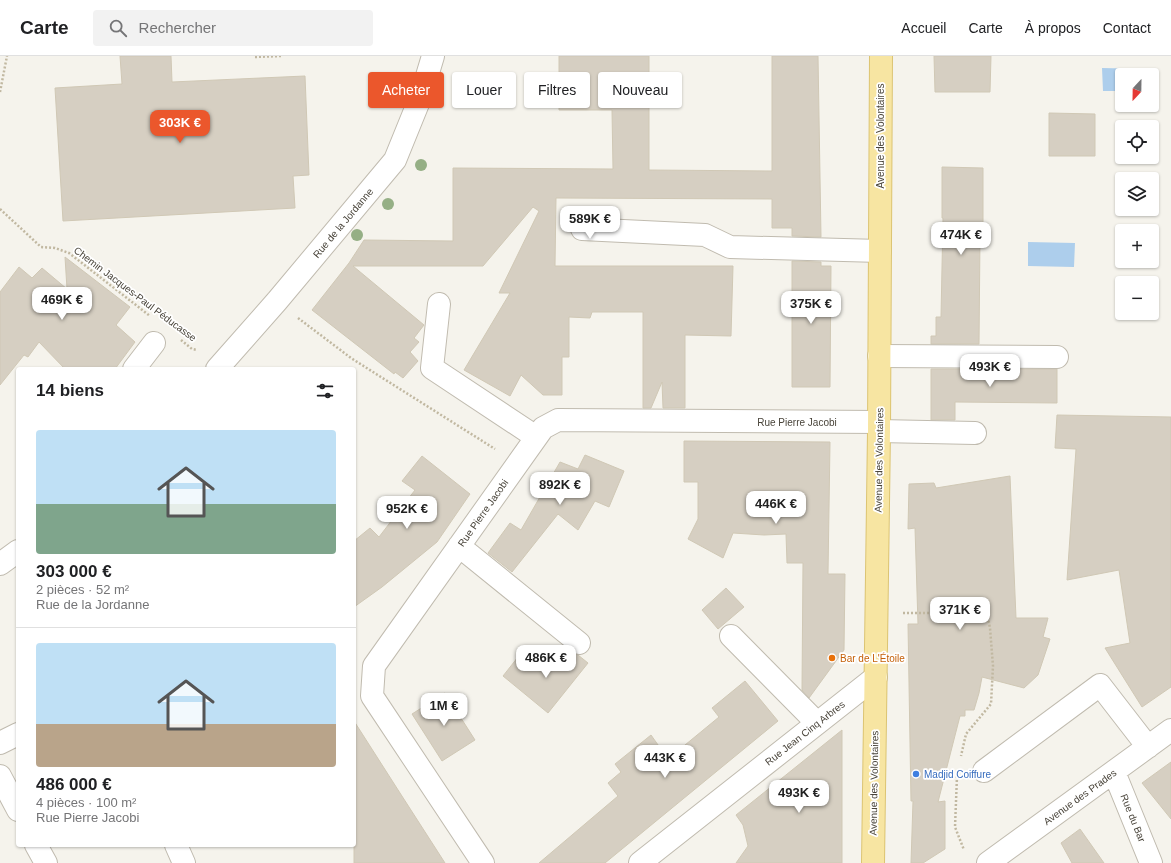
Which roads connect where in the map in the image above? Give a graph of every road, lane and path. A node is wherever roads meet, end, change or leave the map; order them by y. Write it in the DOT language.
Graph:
graph roads {
  1 [pos="7,56"];
  2 [pos="281,56"];
  3 [pos="433,56"];
  4 [pos="881,56"];
  5 [pos="255,57"];
  6 [pos="0,92"];
  7 [pos="0,209"];
  8 [pos="582,229"];
  9 [pos="880,251"];
  10 [pos="277,302"];
  11 [pos="438,304"];
  12 [pos="155,320"];
  13 [pos="180,339"];
  14 [pos="154,343"];
  15 [pos="879,356"];
  16 [pos="1057,357"];
  17 [pos="221,365"];
  18 [pos="136,367"];
  19 [pos="879,427"];
  20 [pos="975,433"];
  21 [pos="536,437"];
  22 [pos="518,463"];
  23 [pos="459,546"];
  24 [pos="16,552"];
  25 [pos="0,564"];
  26 [pos="876,614"];
  27 [pos="731,636"];
  28 [pos="579,643"];
  29 [pos="876,677"];
  30 [pos="817,723"];
  31 [pos="1171,730"];
  32 [pos="16,735"];
  33 [pos="0,743"];
  34 [pos="1148,747"];
  35 [pos="961,757"];
  36 [pos="984,771"];
  37 [pos="958,772"];
  38 [pos="1114,772"];
  39 [pos="0,776"];
  40 [pos="16,806"];
  41 [pos="37,847"];
  42 [pos="177,847"];
  43 [pos="967,856"];
  44 [pos="46,863"];
  45 [pos="184,863"];
  46 [pos="483,863"];
  47 [pos="640,863"];
  48 [pos="873,863"];
  49 [pos="988,863"];
  50 [pos="1151,863"];
  1 -- 6 [label="path"];
  2 -- 5 [label="path"];
  3 -- 10 [label="street, Rue de la Jordanne"];
  4 -- 9 [label="main road, Avenue des Volontaires"];
  7 -- 12 [label="path, Chemin Jacques-Paul Péducasse"];
  8 -- 9 [label="street"];
  9 -- 15 [label="main road, Avenue des Volontaires"];
  10 -- 17 [label="street, Rue de la Jordanne"];
  10 -- 22 [label="path"];
  11 -- 21 [label="street"];
  13 -- 17 [label="path, Chemin Jacques-Paul Péducasse"];
  14 -- 18 [label="street"];
  15 -- 16 [label="street"];
  15 -- 19 [label="main road, Avenue des Volontaires"];
  19 -- 20 [label="street, Rue Pierre Jacobi"];
  19 -- 21 [label="street, Rue Pierre Jacobi"];
  19 -- 26 [label="main road, Avenue des Volontaires"];
  21 -- 22 [label="street, Rue Pierre Jacobi"];
  22 -- 23 [label="street, Rue Pierre Jacobi"];
  23 -- 28 [label="street"];
  23 -- 46 [label="street, Rue Pierre Jacobi"];
  24 -- 25 [label="street"];
  26 -- 29 [label="main road, Avenue des Volontaires"];
  26 -- 35 [label="path"];
  27 -- 30 [label="street"];
  29 -- 30 [label="street, Rue Jean Cinq Arbres"];
  29 -- 48 [label="main road, Avenue des Volontaires"];
  30 -- 47 [label="street, Rue Jean Cinq Arbres"];
  31 -- 34 [label="street, Avenue des Prades"];
  32 -- 33 [label="street"];
  34 -- 36 [label="street"];
  34 -- 38 [label="street, Avenue des Prades"];
  37 -- 43 [label="path"];
  38 -- 49 [label="street, Avenue des Prades"];
  38 -- 50 [label="street, Rue du Bar"];
  39 -- 40 [label="street"];
  41 -- 44 [label="street"];
  42 -- 45 [label="street"];
}
